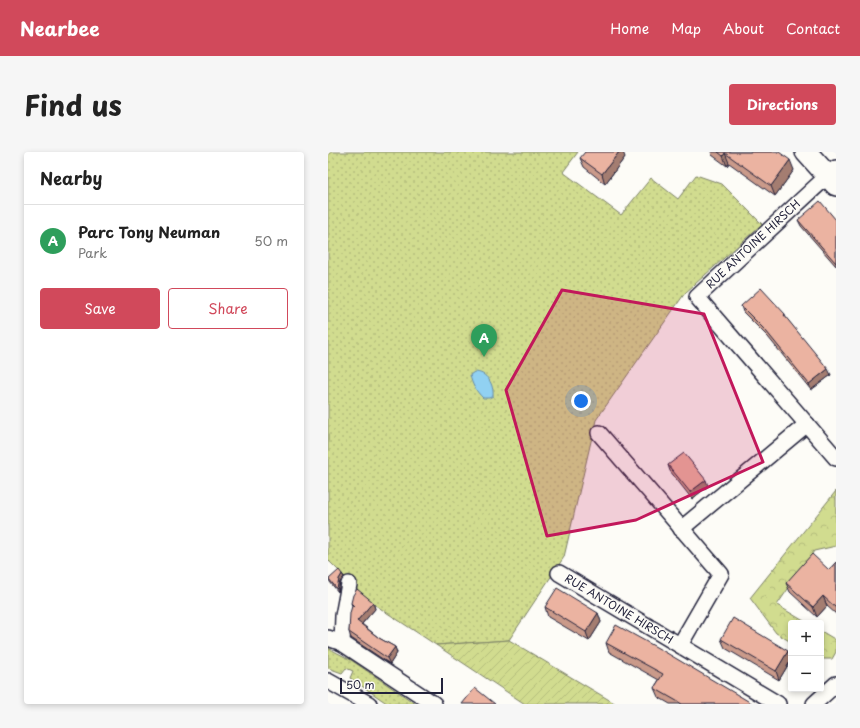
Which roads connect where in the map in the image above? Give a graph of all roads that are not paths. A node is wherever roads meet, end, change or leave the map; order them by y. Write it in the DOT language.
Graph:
graph roads {
  1 [pos="806,152"];
  2 [pos="833,176"];
  3 [pos="807,424"];
  4 [pos="599,433"];
  5 [pos="836,458"];
  6 [pos="681,529"];
  7 [pos="559,572"];
  8 [pos="349,584"];
  9 [pos="335,641"];
  10 [pos="680,645"];
  11 [pos="328,681"];
  12 [pos="836,684"];
  13 [pos="369,704"];
  14 [pos="434,704"];
  15 [pos="778,704"];
  16 [pos="814,704"];
  1 -- 2 [label="main road"];
  2 -- 3 [label="street, RUE ANTOINE HIRSCH"];
  3 -- 5 [label="street, RUE ANTOINE HIRSCH"];
  3 -- 6 [label="street"];
  4 -- 6 [label="street, RUE ANTOINE HIRSCH"];
  6 -- 10 [label="street, RUE ANTOINE HIRSCH"];
  7 -- 10 [label="street, RUE ANTOINE HIRSCH"];
  8 -- 9 [label="street"];
  9 -- 14 [label="street"];
  10 -- 15 [label="street, RUE ANTOINE HIRSCH"];
  11 -- 13 [label="street"];
  12 -- 16 [label="street"];
}
